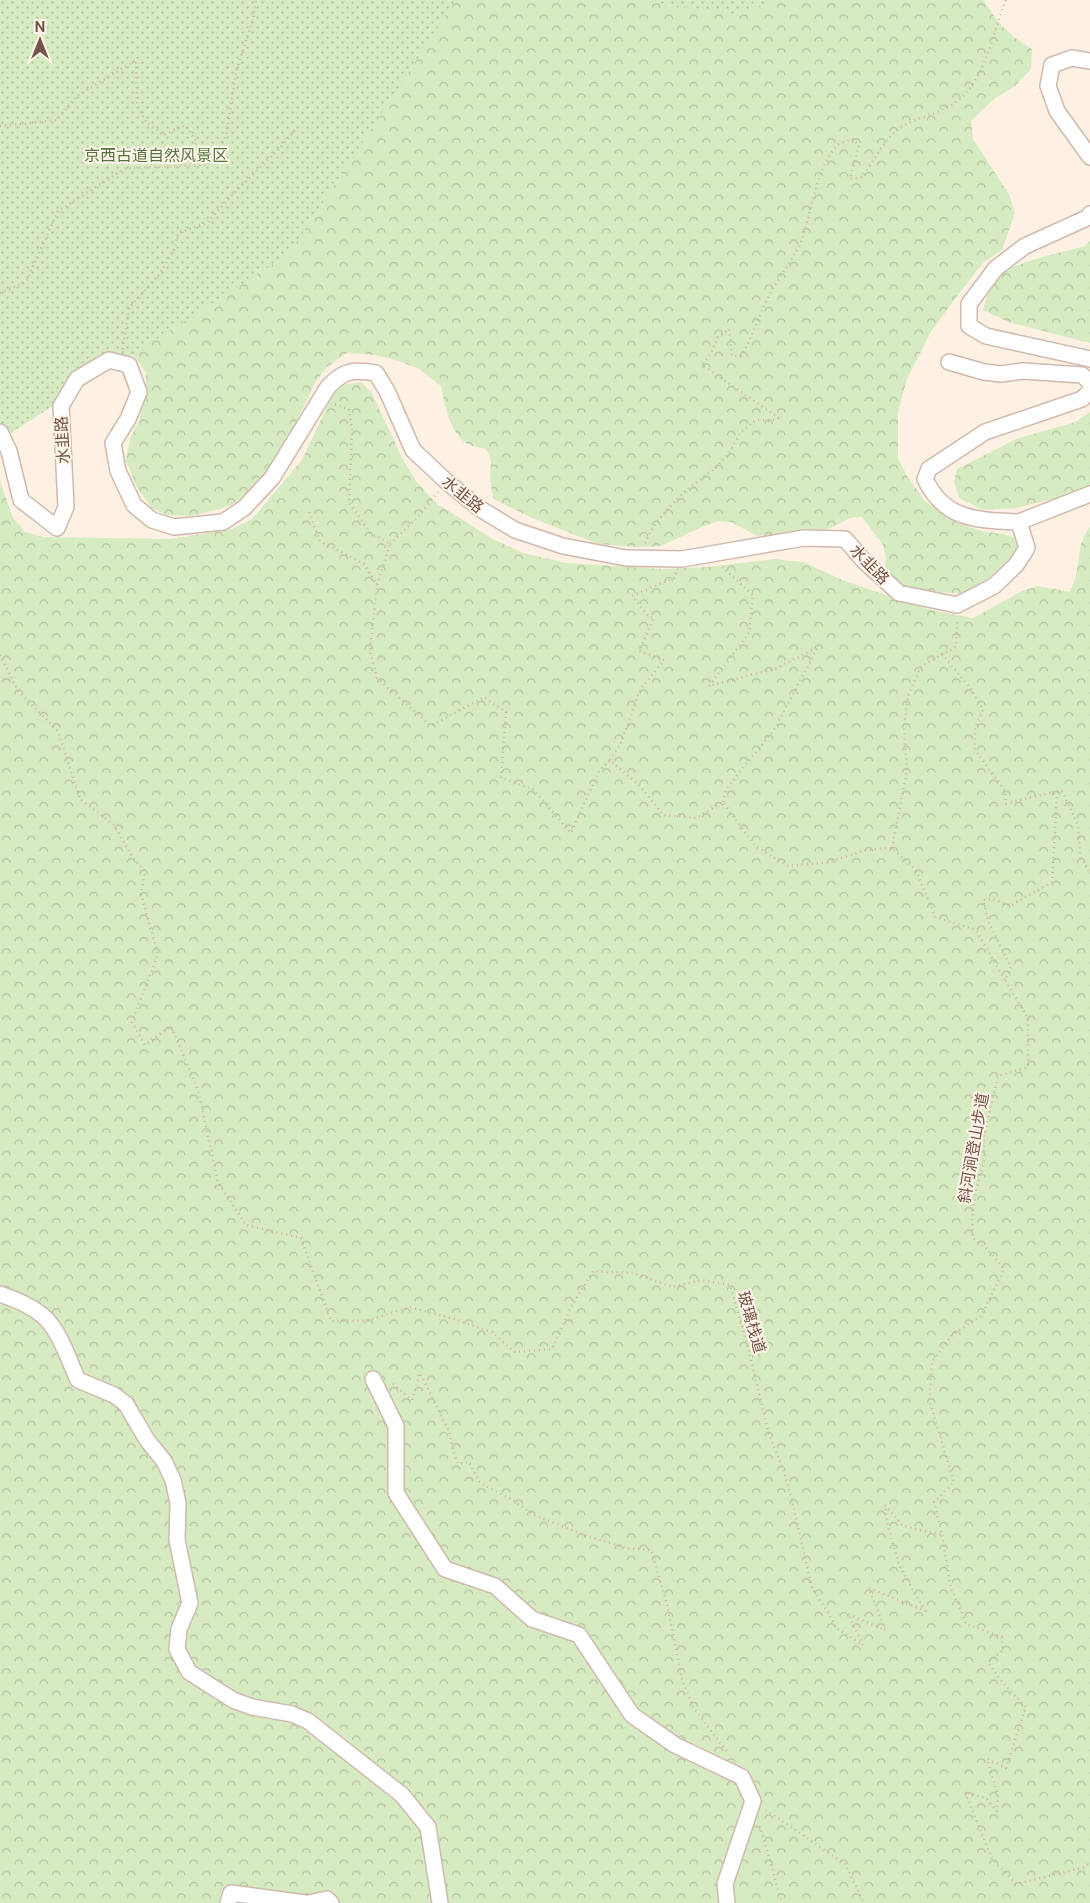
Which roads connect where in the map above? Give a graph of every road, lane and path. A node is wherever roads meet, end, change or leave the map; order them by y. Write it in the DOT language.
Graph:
graph roads {
  1 [pos="256,0"];
  2 [pos="1006,0"];
  3 [pos="1090,61"];
  4 [pos="0,126"];
  5 [pos="297,128"];
  6 [pos="1090,157"];
  7 [pos="180,166"];
  8 [pos="1090,214"];
  9 [pos="0,293"];
  10 [pos="1090,359"];
  11 [pos="949,362"];
  12 [pos="122,363"];
  13 [pos="1090,382"];
  14 [pos="1090,391"];
  15 [pos="321,398"];
  16 [pos="0,432"];
  17 [pos="447,482"];
  18 [pos="1090,494"];
  19 [pos="309,512"];
  20 [pos="1019,522"];
  21 [pos="390,544"];
  22 [pos="704,555"];
  23 [pos="637,558"];
  24 [pos="682,559"];
  25 [pos="377,585"];
  26 [pos="957,605"];
  27 [pos="942,654"];
  28 [pos="0,655"];
  29 [pos="610,760"];
  30 [pos="1052,792"];
  31 [pos="723,802"];
  32 [pos="892,848"];
  33 [pos="1090,873"];
  34 [pos="1005,980"];
  35 [pos="0,1294"];
  36 [pos="373,1378"];
  37 [pos="390,1382"];
  38 [pos="942,1535"];
  39 [pos="727,1753"];
  40 [pos="752,1801"];
  41 [pos="1090,1861"];
  42 [pos="228,1903"];
  43 [pos="307,1903"];
  44 [pos="331,1903"];
  45 [pos="440,1903"];
  46 [pos="727,1903"];
  47 [pos="782,1903"];
  48 [pos="864,1903"];
  1 -- 7 [label="path"];
  2 -- 23 [label="path"];
  3 -- 6 [label="street"];
  4 -- 7 [label="path"];
  5 -- 12 [label="path"];
  7 -- 9 [label="path"];
  8 -- 10 [label="street"];
  11 -- 13 [label="street"];
  12 -- 15 [label="street, 水韭路"];
  12 -- 16 [label="street, 水韭路"];
  14 -- 20 [label="street"];
  15 -- 17 [label="street, 水韭路"];
  15 -- 21 [label="path"];
  17 -- 21 [label="path"];
  17 -- 23 [label="street, 水韭路"];
  18 -- 20 [label="street"];
  19 -- 25 [label="path"];
  20 -- 26 [label="street"];
  21 -- 25 [label="path"];
  22 -- 24 [label="street, 水韭路"];
  22 -- 26 [label="street, 水韭路"];
  22 -- 31 [label="path"];
  23 -- 24 [label="street, 水韭路"];
  24 -- 29 [label="path"];
  25 -- 29 [label="path"];
  26 -- 27 [label="path"];
  27 -- 30 [label="path"];
  27 -- 32 [label="path"];
  28 -- 38 [label="path, 玻璃栈道"];
  29 -- 31 [label="path"];
  30 -- 33 [label="path"];
  30 -- 34 [label="path"];
  31 -- 32 [label="path"];
  32 -- 34 [label="path"];
  34 -- 38 [label="path, 斜河涧登山步道"];
  35 -- 45 [label="street"];
  36 -- 40 [label="street"];
  37 -- 39 [label="path"];
  38 -- 41 [label="path, 斜河涧登山步道"];
  40 -- 46 [label="street"];
  40 -- 47 [label="path"];
  40 -- 48 [label="path"];
  42 -- 43 [label="street"];
  43 -- 44 [label="street"];
}
